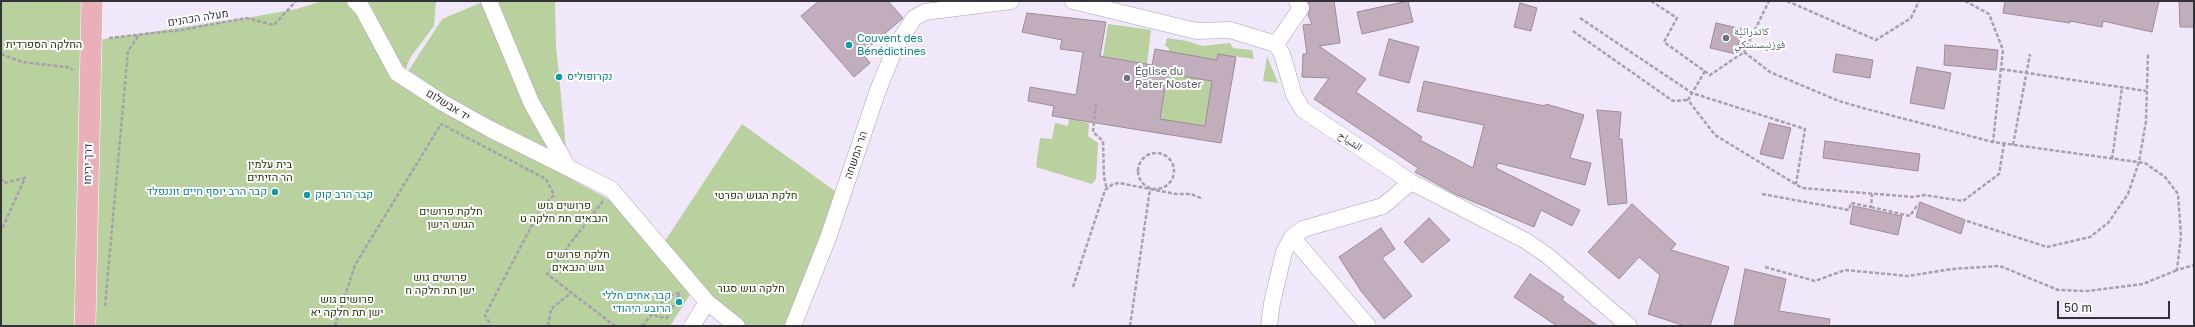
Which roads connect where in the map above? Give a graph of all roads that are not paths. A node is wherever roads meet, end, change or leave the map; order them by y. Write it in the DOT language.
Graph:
graph roads {
  1 [pos="92,1"];
  2 [pos="489,1"];
  3 [pos="1011,1"];
  4 [pos="1073,1"];
  5 [pos="1297,1"];
  6 [pos="359,4"];
  7 [pos="946,5"];
  8 [pos="1276,44"];
  9 [pos="568,166"];
  10 [pos="1411,182"];
  11 [pos="1292,236"];
  12 [pos="707,302"];
  13 [pos="85,326"];
  14 [pos="692,326"];
  15 [pos="737,326"];
  16 [pos="793,326"];
  17 [pos="1268,326"];
  18 [pos="1368,326"];
  19 [pos="1629,326"];
  1 -- 13 [label="main road, דרך יריחו"];
  2 -- 9 [label="street"];
  3 -- 7 [label="street, הר המשחה"];
  4 -- 8 [label="street"];
  5 -- 8 [label="street"];
  6 -- 9 [label="street, יד אבשלום"];
  7 -- 16 [label="street, הר המשחה"];
  8 -- 10 [label="street, الشياح"];
  9 -- 12 [label="street, יד אבשלום"];
  10 -- 11 [label="street"];
  10 -- 19 [label="street, الشياح"];
  11 -- 17 [label="street"];
  11 -- 18 [label="street"];
  12 -- 14 [label="street"];
  12 -- 15 [label="street, יד אבשלום"];
}
